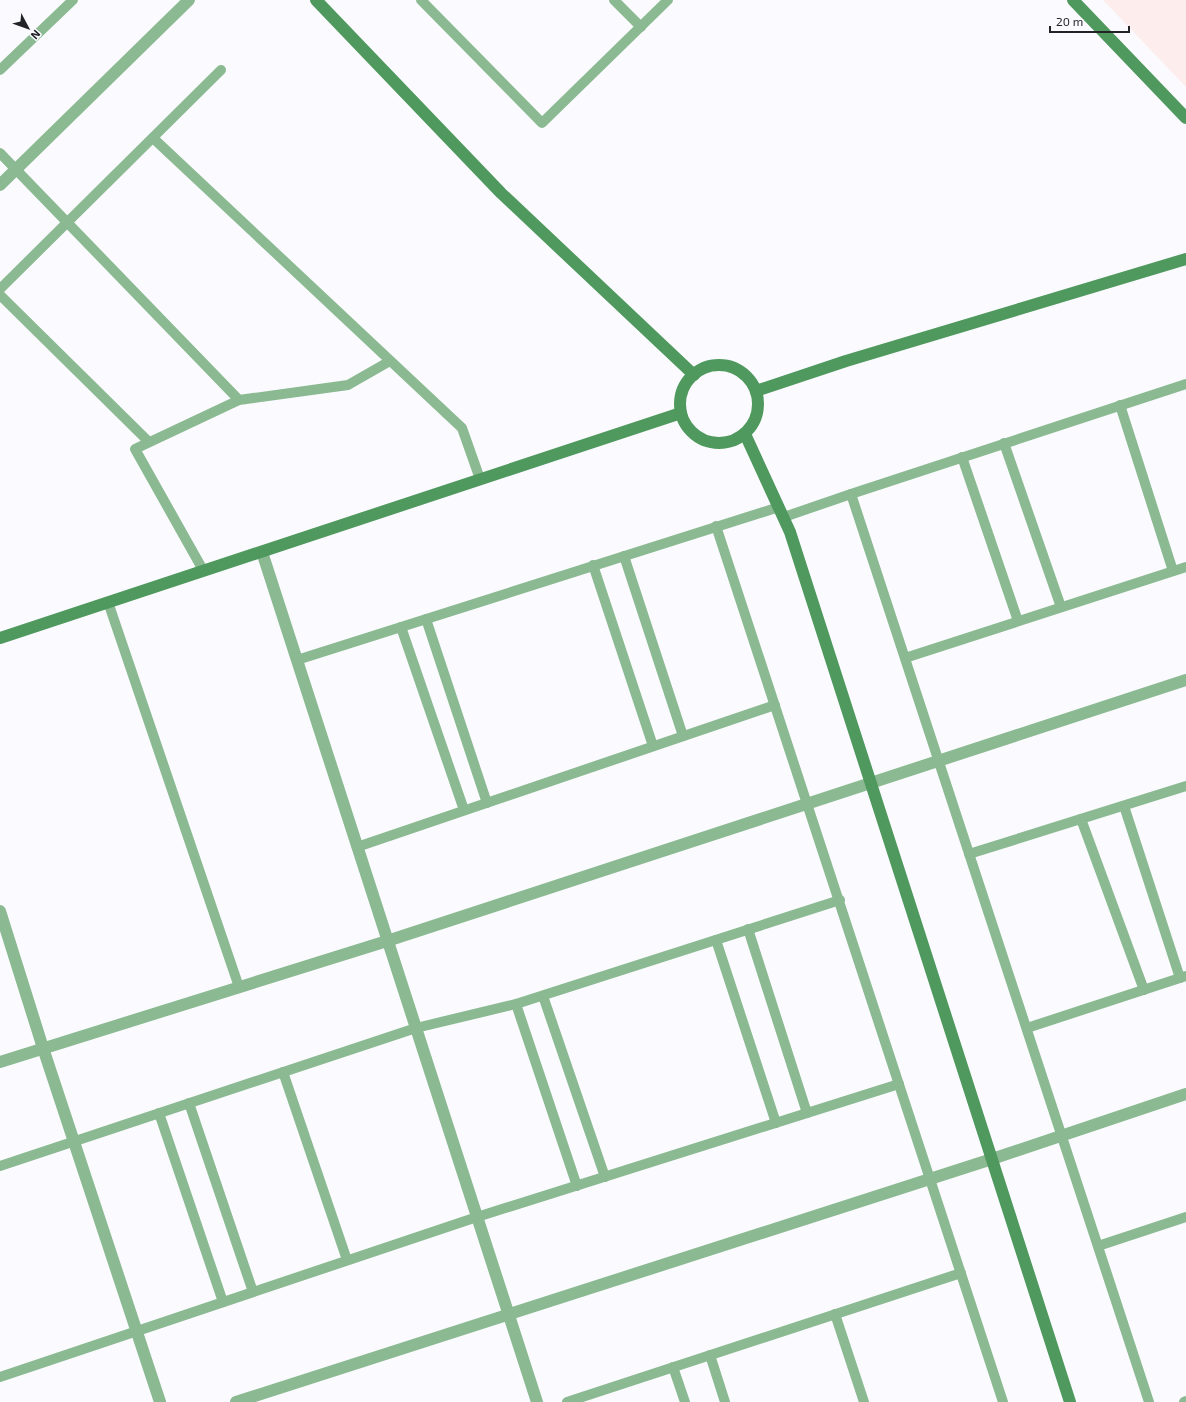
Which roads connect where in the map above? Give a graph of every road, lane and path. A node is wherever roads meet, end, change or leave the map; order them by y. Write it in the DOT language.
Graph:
graph roads {
  1 [pos="72,0"];
  2 [pos="189,0"];
  3 [pos="316,0"];
  4 [pos="422,0"];
  5 [pos="614,0"];
  6 [pos="668,0"];
  7 [pos="1072,0"];
  8 [pos="641,27"];
  9 [pos="2,63"];
  10 [pos="221,70"];
  11 [pos="1186,118"];
  12 [pos="153,138"];
  13 [pos="0,153"];
  14 [pos="16,169"];
  15 [pos="0,185"];
  16 [pos="67,222"];
  17 [pos="1186,259"];
  18 [pos="0,289"];
  19 [pos="0,294"];
  20 [pos="390,361"];
  21 [pos="694,375"];
  22 [pos="1186,384"];
  23 [pos="756,391"];
  24 [pos="239,400"];
  25 [pos="1120,405"];
  26 [pos="681,413"];
  27 [pos="745,434"];
  28 [pos="149,442"];
  29 [pos="1004,443"];
  30 [pos="962,457"];
  31 [pos="480,479"];
  32 [pos="851,494"];
  33 [pos="781,512"];
  34 [pos="716,526"];
  35 [pos="262,552"];
  36 [pos="624,556"];
  37 [pos="593,565"];
  38 [pos="1186,567"];
  39 [pos="203,570"];
  40 [pos="1173,571"];
  41 [pos="108,602"];
  42 [pos="1061,607"];
  43 [pos="426,619"];
  44 [pos="1018,621"];
  45 [pos="401,627"];
  46 [pos="0,638"];
  47 [pos="905,658"];
  48 [pos="297,660"];
  49 [pos="1186,680"];
  50 [pos="775,705"];
  51 [pos="683,736"];
  52 [pos="653,746"];
  53 [pos="939,761"];
  54 [pos="871,783"];
  55 [pos="1186,786"];
  56 [pos="487,803"];
  57 [pos="808,804"];
  58 [pos="1124,806"];
  59 [pos="464,810"];
  60 [pos="1080,819"];
  61 [pos="357,846"];
  62 [pos="970,854"];
  63 [pos="840,900"];
  64 [pos="1,918"];
  65 [pos="748,929"];
  66 [pos="716,940"];
  67 [pos="388,941"];
  68 [pos="1183,977"];
  69 [pos="239,987"];
  70 [pos="1144,990"];
  71 [pos="543,996"];
  72 [pos="516,1004"];
  73 [pos="416,1028"];
  74 [pos="1027,1028"];
  75 [pos="43,1048"];
  76 [pos="0,1062"];
  77 [pos="283,1072"];
  78 [pos="899,1084"];
  79 [pos="1186,1094"];
  80 [pos="189,1103"];
  81 [pos="160,1113"];
  82 [pos="808,1113"];
  83 [pos="776,1123"];
  84 [pos="1062,1135"];
  85 [pos="74,1141"];
  86 [pos="992,1158"];
  87 [pos="0,1166"];
  88 [pos="606,1177"];
  89 [pos="930,1178"];
  90 [pos="577,1186"];
  91 [pos="477,1217"];
  92 [pos="1186,1217"];
  93 [pos="1098,1246"];
  94 [pos="347,1260"];
  95 [pos="961,1273"];
  96 [pos="253,1292"];
  97 [pos="223,1302"];
  98 [pos="508,1314"];
  99 [pos="835,1314"];
  100 [pos="136,1331"];
  101 [pos="710,1355"];
  102 [pos="673,1367"];
  103 [pos="0,1376"];
  104 [pos="160,1402"];
  105 [pos="236,1402"];
  106 [pos="537,1402"];
  107 [pos="567,1402"];
  108 [pos="685,1402"];
  109 [pos="725,1402"];
  110 [pos="864,1402"];
  111 [pos="1003,1402"];
  112 [pos="1070,1402"];
  113 [pos="1149,1402"];
  1 -- 9 [label="lane"];
  2 -- 14 [label="street"];
  3 -- 21 [label="street"];
  4 -- 8 [label="lane"];
  5 -- 8 [label="lane"];
  6 -- 8 [label="lane"];
  7 -- 11 [label="street"];
  10 -- 12 [label="lane"];
  12 -- 16 [label="lane"];
  12 -- 20 [label="lane"];
  13 -- 14 [label="lane"];
  14 -- 15 [label="street"];
  14 -- 16 [label="lane"];
  16 -- 18 [label="lane"];
  16 -- 24 [label="lane"];
  17 -- 23 [label="street"];
  19 -- 28 [label="lane"];
  20 -- 24 [label="lane"];
  20 -- 31 [label="lane"];
  21 -- 23 [label="street"];
  21 -- 26 [label="street"];
  22 -- 25 [label="lane"];
  23 -- 27 [label="street"];
  24 -- 28 [label="lane"];
  25 -- 29 [label="lane"];
  25 -- 40 [label="lane"];
  26 -- 27 [label="street"];
  26 -- 31 [label="street"];
  27 -- 33 [label="street"];
  28 -- 39 [label="lane"];
  29 -- 30 [label="lane"];
  29 -- 42 [label="lane"];
  30 -- 32 [label="lane"];
  30 -- 44 [label="lane"];
  31 -- 35 [label="street"];
  32 -- 33 [label="lane"];
  32 -- 47 [label="lane"];
  33 -- 34 [label="lane"];
  33 -- 54 [label="street"];
  34 -- 36 [label="lane"];
  34 -- 50 [label="lane"];
  35 -- 39 [label="street"];
  35 -- 48 [label="street"];
  36 -- 37 [label="lane"];
  36 -- 51 [label="lane"];
  37 -- 43 [label="lane"];
  37 -- 52 [label="lane"];
  38 -- 40 [label="lane"];
  39 -- 41 [label="street"];
  40 -- 42 [label="lane"];
  41 -- 46 [label="street"];
  41 -- 69 [label="lane"];
  42 -- 44 [label="lane"];
  43 -- 45 [label="lane"];
  43 -- 56 [label="lane"];
  44 -- 47 [label="lane"];
  45 -- 48 [label="lane"];
  45 -- 59 [label="lane"];
  47 -- 53 [label="lane"];
  48 -- 61 [label="street"];
  49 -- 53 [label="street"];
  50 -- 51 [label="lane"];
  50 -- 57 [label="lane"];
  51 -- 52 [label="lane"];
  52 -- 56 [label="lane"];
  53 -- 54 [label="street"];
  53 -- 62 [label="lane"];
  54 -- 57 [label="street"];
  54 -- 86 [label="street"];
  55 -- 58 [label="lane"];
  56 -- 59 [label="lane"];
  57 -- 63 [label="lane"];
  57 -- 67 [label="street"];
  58 -- 60 [label="lane"];
  58 -- 68 [label="lane"];
  59 -- 61 [label="lane"];
  60 -- 62 [label="lane"];
  60 -- 70 [label="lane"];
  61 -- 67 [label="street"];
  62 -- 74 [label="lane"];
  63 -- 65 [label="lane"];
  63 -- 78 [label="lane"];
  64 -- 75 [label="street"];
  65 -- 66 [label="lane"];
  65 -- 82 [label="lane"];
  66 -- 71 [label="lane"];
  66 -- 83 [label="lane"];
  67 -- 69 [label="street"];
  67 -- 73 [label="street"];
  68 -- 70 [label="lane"];
  69 -- 75 [label="street"];
  70 -- 74 [label="lane"];
  71 -- 72 [label="lane"];
  71 -- 88 [label="lane"];
  72 -- 73 [label="lane"];
  72 -- 90 [label="lane"];
  73 -- 77 [label="lane"];
  73 -- 91 [label="street"];
  74 -- 84 [label="lane"];
  75 -- 76 [label="street"];
  75 -- 85 [label="street"];
  77 -- 80 [label="lane"];
  77 -- 94 [label="lane"];
  78 -- 82 [label="lane"];
  78 -- 89 [label="lane"];
  79 -- 84 [label="street"];
  80 -- 81 [label="lane"];
  80 -- 96 [label="lane"];
  81 -- 85 [label="lane"];
  81 -- 97 [label="lane"];
  82 -- 83 [label="lane"];
  83 -- 88 [label="lane"];
  84 -- 86 [label="street"];
  84 -- 93 [label="lane"];
  85 -- 87 [label="lane"];
  85 -- 100 [label="street"];
  86 -- 89 [label="street"];
  86 -- 112 [label="street"];
  88 -- 90 [label="lane"];
  89 -- 95 [label="lane"];
  89 -- 98 [label="street"];
  90 -- 91 [label="lane"];
  91 -- 94 [label="lane"];
  91 -- 98 [label="street"];
  92 -- 93 [label="lane"];
  93 -- 113 [label="lane"];
  94 -- 96 [label="lane"];
  95 -- 99 [label="lane"];
  95 -- 111 [label="lane"];
  96 -- 97 [label="lane"];
  97 -- 100 [label="lane"];
  98 -- 105 [label="street"];
  98 -- 106 [label="street"];
  99 -- 101 [label="lane"];
  99 -- 110 [label="lane"];
  100 -- 103 [label="lane"];
  100 -- 104 [label="street"];
  101 -- 102 [label="lane"];
  101 -- 109 [label="lane"];
  102 -- 107 [label="lane"];
  102 -- 108 [label="lane"];
}
